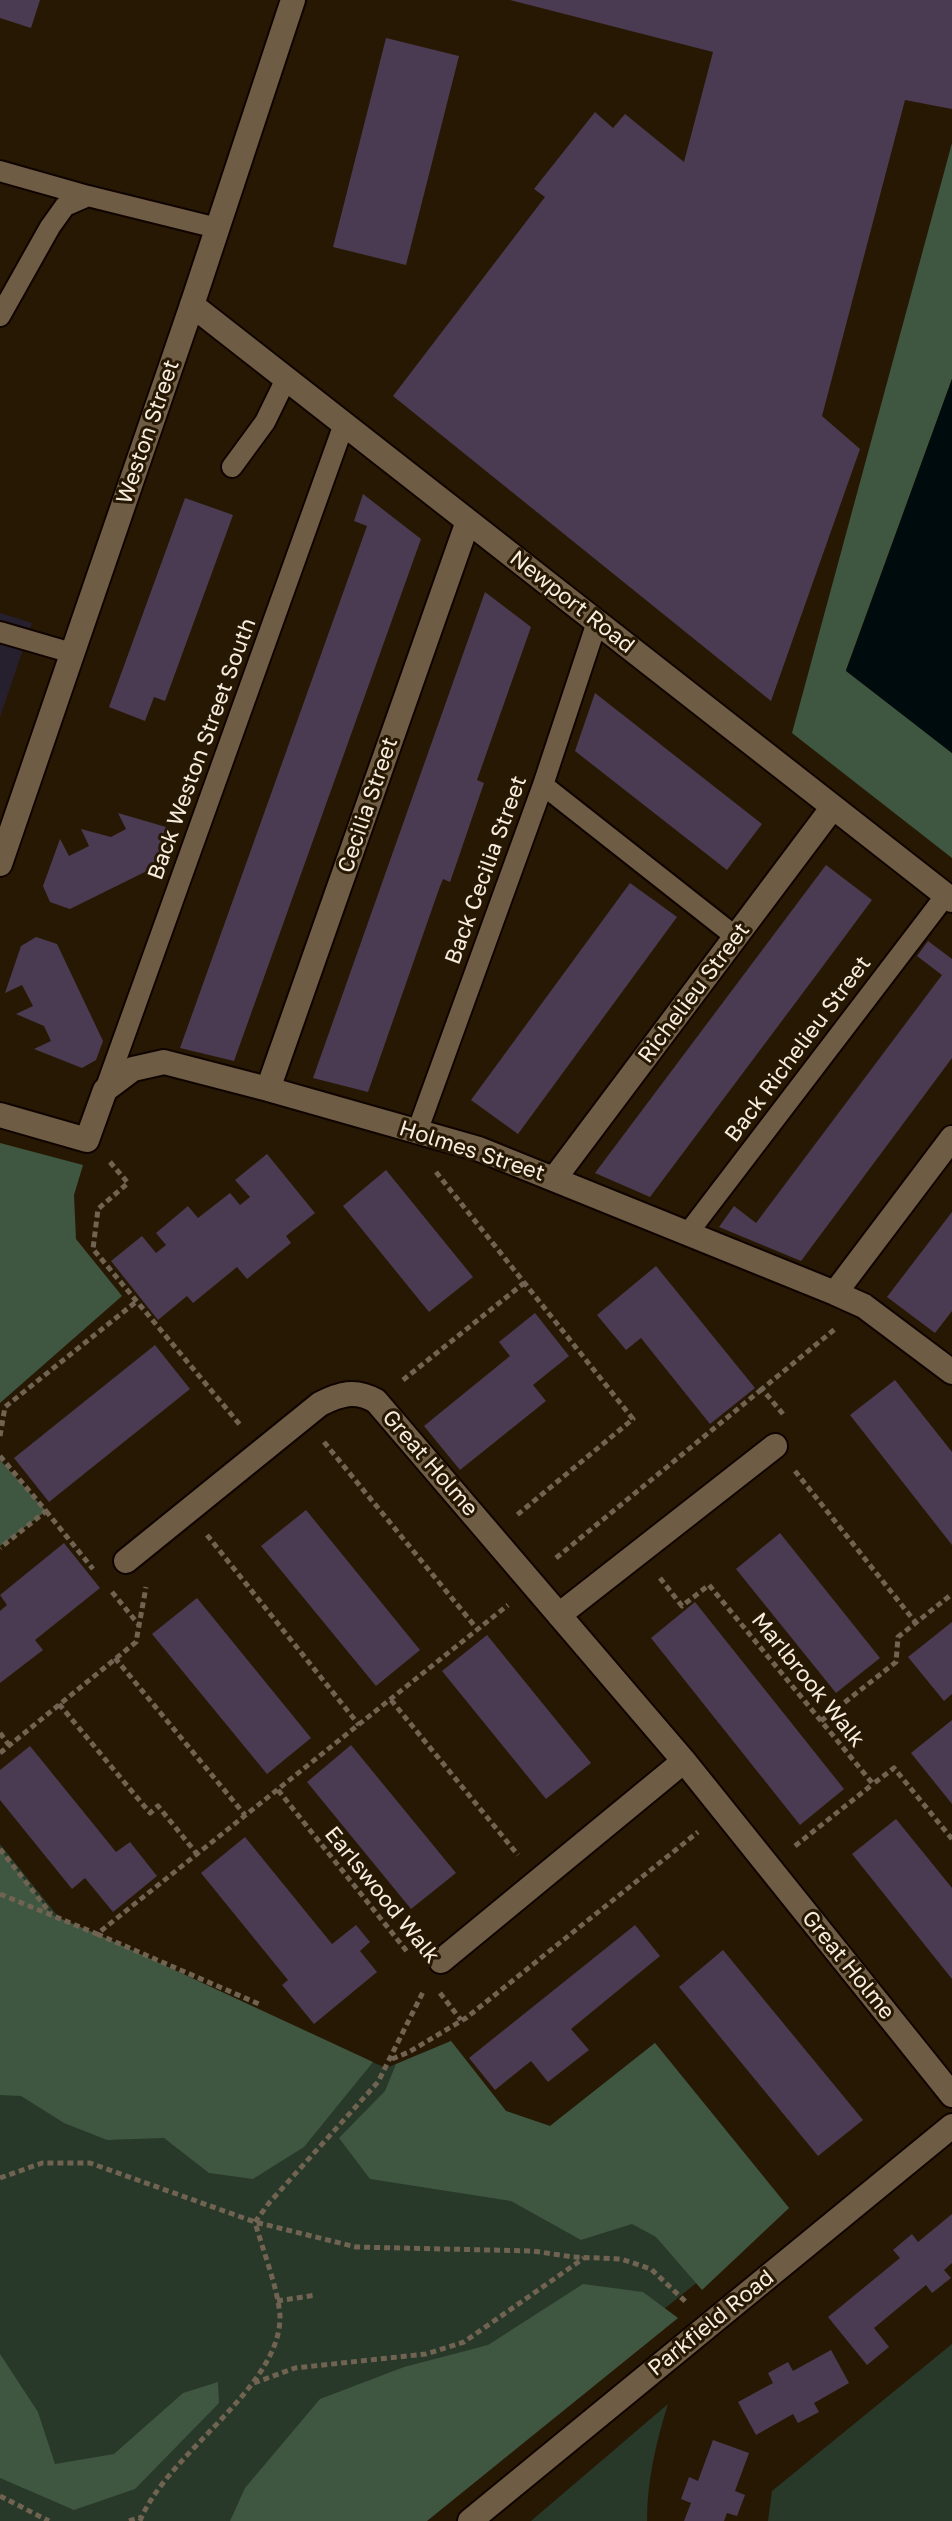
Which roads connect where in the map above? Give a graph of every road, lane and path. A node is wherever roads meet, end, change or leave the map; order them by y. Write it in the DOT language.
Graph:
graph roads {
  1 [pos="293,0"];
  2 [pos="0,171"];
  3 [pos="88,196"];
  4 [pos="217,228"];
  5 [pos="192,305"];
  6 [pos="0,316"];
  7 [pos="286,379"];
  8 [pos="344,424"];
  9 [pos="232,467"];
  10 [pos="468,521"];
  11 [pos="597,622"];
  12 [pos="0,632"];
  13 [pos="72,653"];
  14 [pos="543,785"];
  15 [pos="833,807"];
  16 [pos="0,864"];
  17 [pos="949,897"];
  18 [pos="736,937"];
  19 [pos="268,1089"];
  20 [pos="105,1090"];
  21 [pos="0,1115"];
  22 [pos="421,1133"];
  23 [pos="952,1138"];
  24 [pos="87,1140"];
  25 [pos="554,1179"];
  26 [pos="688,1233"];
  27 [pos="524,1283"];
  28 [pos="835,1293"];
  29 [pos="137,1301"];
  30 [pos="864,1306"];
  31 [pos="952,1372"];
  32 [pos="762,1389"];
  33 [pos="376,1401"];
  34 [pos="303,1417"];
  35 [pos="0,1436"];
  36 [pos="775,1446"];
  37 [pos="262,1451"];
  38 [pos="0,1456"];
  39 [pos="188,1511"];
  40 [pos="492,1536"];
  41 [pos="0,1548"];
  42 [pos="640,1552"];
  43 [pos="126,1561"];
  44 [pos="532,1582"];
  45 [pos="952,1594"];
  46 [pos="559,1615"];
  47 [pos="916,1623"];
  48 [pos="478,1630"];
  49 [pos="115,1658"];
  50 [pos="391,1700"];
  51 [pos="59,1704"];
  52 [pos="821,1721"];
  53 [pos="359,1725"];
  54 [pos="0,1733"];
  55 [pos="9,1745"];
  56 [pos="0,1753"];
  57 [pos="684,1761"];
  58 [pos="873,1784"];
  59 [pos="278,1790"];
  60 [pos="724,1811"];
  61 [pos="245,1815"];
  62 [pos="952,1839"];
  63 [pos="0,1849"];
  64 [pos="197,1854"];
  65 [pos="769,1867"];
  66 [pos="539,1881"];
  67 [pos="0,1894"];
  68 [pos="52,1915"];
  69 [pos="97,1934"];
  70 [pos="435,1970"];
  71 [pos="259,2004"];
  72 [pos="461,2020"];
  73 [pos="391,2059"];
  74 [pos="952,2095"];
  75 [pos="952,2126"];
  76 [pos="0,2178"];
  77 [pos="255,2222"];
  78 [pos="584,2258"];
  79 [pos="316,2295"];
  80 [pos="277,2301"];
  81 [pos="710,2324"];
  82 [pos="253,2384"];
  83 [pos="0,2496"];
  84 [pos="141,2519"];
  85 [pos="477,2519"];
  86 [pos="49,2521"];
  87 [pos="129,2521"];
  1 -- 4 [label="street, Weston Street"];
  2 -- 3 [label="lane"];
  3 -- 4 [label="lane"];
  3 -- 6 [label="lane"];
  4 -- 5 [label="street, Weston Street"];
  5 -- 7 [label="street, Newport Road"];
  5 -- 13 [label="street, Weston Street"];
  7 -- 8 [label="street, Newport Road"];
  7 -- 9 [label="lane"];
  8 -- 10 [label="street, Newport Road"];
  8 -- 20 [label="lane, Back Weston Street South"];
  10 -- 11 [label="street, Newport Road"];
  10 -- 19 [label="street, Cecilia Street"];
  11 -- 14 [label="lane, Back Cecilia Street"];
  11 -- 15 [label="street, Newport Road"];
  12 -- 13 [label="lane"];
  13 -- 16 [label="street, Weston Street"];
  14 -- 18 [label="lane"];
  14 -- 22 [label="lane, Back Cecilia Street"];
  15 -- 17 [label="street, Newport Road"];
  15 -- 18 [label="street, Richelieu Street"];
  17 -- 26 [label="lane, Back Richelieu Street"];
  18 -- 25 [label="street, Richelieu Street"];
  19 -- 20 [label="street, Holmes Street"];
  19 -- 22 [label="street, Holmes Street"];
  20 -- 24 [label="street"];
  21 -- 24 [label="street"];
  22 -- 25 [label="street, Holmes Street"];
  22 -- 27 [label="path"];
  23 -- 28 [label="street"];
  24 -- 29 [label="path"];
  25 -- 26 [label="street, Holmes Street"];
  26 -- 28 [label="street, Holmes Street"];
  27 -- 33 [label="path"];
  27 -- 40 [label="path"];
  28 -- 30 [label="street, Holmes Street"];
  29 -- 35 [label="path"];
  29 -- 37 [label="path"];
  30 -- 31 [label="street, Holmes Street"];
  30 -- 32 [label="path"];
  32 -- 36 [label="path"];
  32 -- 44 [label="path"];
  33 -- 34 [label="street, Great Holme"];
  33 -- 40 [label="street, Great Holme"];
  34 -- 37 [label="street, Great Holme"];
  34 -- 48 [label="path"];
  36 -- 42 [label="street"];
  36 -- 47 [label="path"];
  37 -- 39 [label="street, Great Holme"];
  38 -- 41 [label="path"];
  39 -- 43 [label="street, Great Holme"];
  39 -- 53 [label="path"];
  40 -- 44 [label="street, Great Holme"];
  42 -- 46 [label="street"];
  42 -- 52 [label="path, Marlbrook Walk"];
  43 -- 49 [label="path"];
  44 -- 46 [label="street, Great Holme"];
  44 -- 48 [label="path"];
  45 -- 47 [label="path"];
  46 -- 57 [label="street, Great Holme"];
  47 -- 52 [label="path"];
  48 -- 50 [label="path"];
  49 -- 51 [label="path"];
  49 -- 61 [label="path"];
  50 -- 53 [label="path"];
  50 -- 66 [label="path"];
  51 -- 55 [label="path"];
  51 -- 64 [label="path"];
  52 -- 58 [label="path, Marlbrook Walk"];
  53 -- 59 [label="path"];
  54 -- 55 [label="path"];
  55 -- 56 [label="path"];
  57 -- 60 [label="street, Great Holme"];
  57 -- 66 [label="street"];
  58 -- 62 [label="path"];
  58 -- 65 [label="path"];
  59 -- 61 [label="path"];
  59 -- 70 [label="path, Earlswood Walk"];
  60 -- 65 [label="street, Great Holme"];
  60 -- 72 [label="path"];
  61 -- 64 [label="path"];
  63 -- 68 [label="path"];
  64 -- 69 [label="path"];
  65 -- 74 [label="street, Great Holme"];
  66 -- 70 [label="street"];
  67 -- 68 [label="path"];
  68 -- 69 [label="path"];
  69 -- 71 [label="path"];
  70 -- 72 [label="path, Earlswood Walk"];
  70 -- 73 [label="path"];
  72 -- 73 [label="path"];
  73 -- 77 [label="path"];
  75 -- 81 [label="street, Parkfield Road"];
  76 -- 77 [label="path"];
  77 -- 78 [label="path"];
  77 -- 80 [label="path"];
  78 -- 81 [label="path"];
  78 -- 82 [label="path"];
  79 -- 80 [label="path"];
  80 -- 82 [label="path"];
  81 -- 85 [label="street, Parkfield Road"];
  82 -- 84 [label="path"];
  83 -- 86 [label="path"];
  84 -- 87 [label="path"];
}
